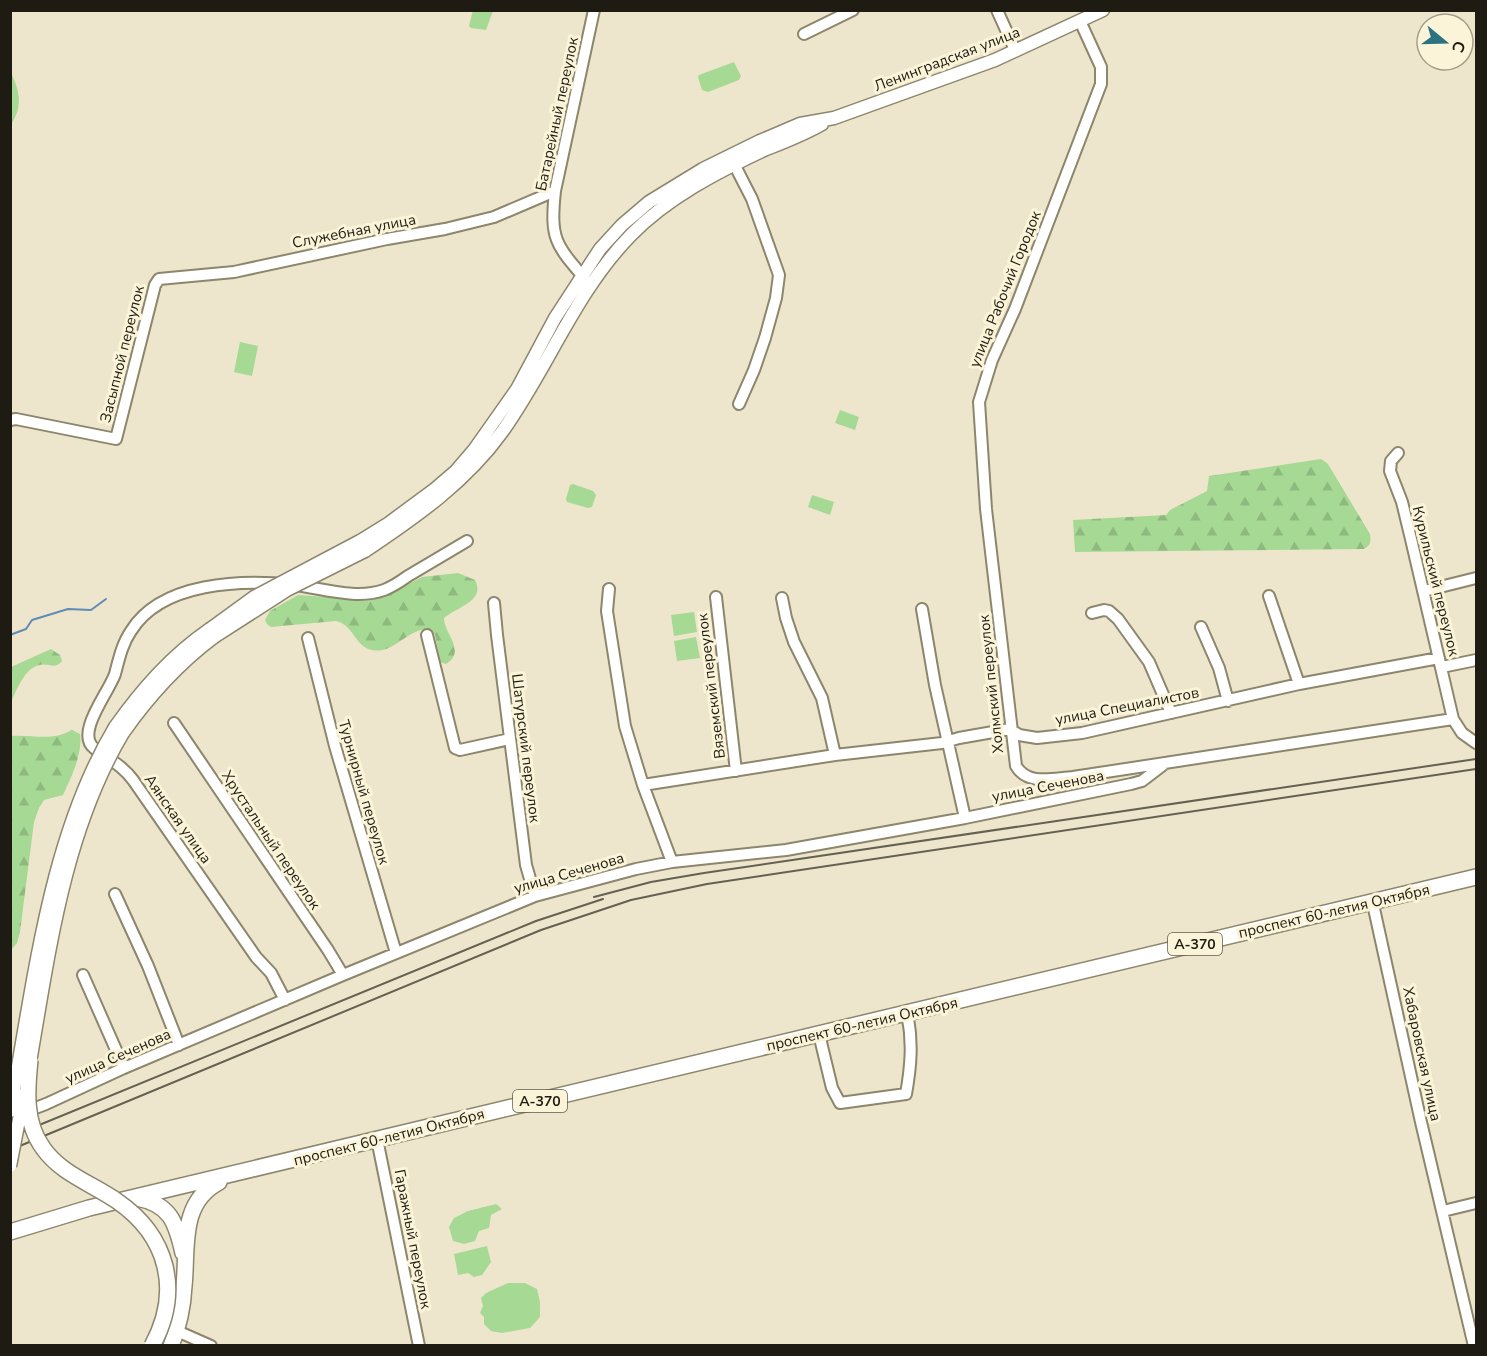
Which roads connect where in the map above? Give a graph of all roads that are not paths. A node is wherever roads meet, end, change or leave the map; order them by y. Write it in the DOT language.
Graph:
graph roads {
  1 [pos="594,10"];
  2 [pos="853,10"];
  3 [pos="997,10"];
  4 [pos="1103,10"];
  5 [pos="1080,21"];
  6 [pos="804,33"];
  7 [pos="1015,50"];
  8 [pos="732,160"];
  9 [pos="555,191"];
  10 [pos="586,280"];
  11 [pos="156,282"];
  12 [pos="739,405"];
  13 [pos="13,419"];
  14 [pos="1398,453"];
  15 [pos="467,541"];
  16 [pos="1476,578"];
  17 [pos="995,580"];
  18 [pos="609,590"];
  19 [pos="1424,591"];
  20 [pos="1269,596"];
  21 [pos="716,597"];
  22 [pos="782,598"];
  23 [pos="494,603"];
  24 [pos="922,609"];
  25 [pos="1092,613"];
  26 [pos="1201,627"];
  27 [pos="428,635"];
  28 [pos="308,638"];
  29 [pos="1476,660"];
  30 [pos="1441,662"];
  31 [pos="1299,684"];
  32 [pos="1228,701"];
  33 [pos="1171,713"];
  34 [pos="1454,719"];
  35 [pos="174,723"];
  36 [pos="1010,729"];
  37 [pos="119,730"];
  38 [pos="510,739"];
  39 [pos="949,742"];
  40 [pos="1476,743"];
  41 [pos="835,755"];
  42 [pos="1166,763"];
  43 [pos="736,771"];
  44 [pos="1028,778"];
  45 [pos="643,785"];
  46 [pos="965,818"];
  47 [pos="672,862"];
  48 [pos="1476,877"];
  49 [pos="115,894"];
  50 [pos="535,896"];
  51 [pos="1373,904"];
  52 [pos="396,953"];
  53 [pos="83,975"];
  54 [pos="343,975"];
  55 [pos="285,1000"];
  56 [pos="907,1013"];
  57 [pos="819,1034"];
  58 [pos="179,1045"];
  59 [pos="30,1059"];
  60 [pos="124,1068"];
  61 [pos="10,1112"];
  62 [pos="10,1117"];
  63 [pos="378,1139"];
  64 [pos="10,1166"];
  65 [pos="247,1170"];
  66 [pos="129,1199"];
  67 [pos="1476,1203"];
  68 [pos="1443,1211"];
  69 [pos="10,1232"];
  70 [pos="185,1261"];
  71 [pos="177,1331"];
  72 [pos="152,1346"];
  73 [pos="171,1346"];
  74 [pos="211,1346"];
  75 [pos="419,1346"];
  76 [pos="1474,1346"];
  1 -- 9 [label="street, Батарейный переулок"];
  2 -- 6 [label="street"];
  3 -- 7 [label="street"];
  4 -- 5 [label="main road, Ленинградская улица"];
  5 -- 7 [label="main road, Ленинградская улица"];
  5 -- 17 [label="street, улица Рабочий Городок"];
  7 -- 8 [label="main road, Ленинградская улица"];
  8 -- 10 [label="main road, Ленинградская улица"];
  8 -- 12 [label="street"];
  9 -- 10 [label="street, Батарейный переулок"];
  9 -- 11 [label="street, Служебная улица"];
  10 -- 37 [label="main road, Ленинградская улица, bridge"];
  11 -- 13 [label="street, Засыпной переулок"];
  14 -- 19 [label="street, Курильский переулок"];
  15 -- 55 [label="street, Аянская улица"];
  16 -- 19 [label="street"];
  17 -- 36 [label="street, Холмский переулок"];
  18 -- 45 [label="street"];
  19 -- 30 [label="street, Курильский переулок"];
  20 -- 31 [label="street"];
  21 -- 43 [label="street, Вяземский переулок"];
  22 -- 41 [label="street"];
  23 -- 38 [label="street, Шатурский переулок"];
  24 -- 39 [label="street"];
  25 -- 33 [label="street"];
  26 -- 32 [label="street"];
  27 -- 38 [label="street"];
  28 -- 52 [label="street, Турнирный переулок"];
  29 -- 30 [label="street, улица Специалистов"];
  30 -- 31 [label="street, улица Специалистов"];
  30 -- 34 [label="street, Курильский переулок"];
  31 -- 32 [label="street, улица Специалистов"];
  32 -- 33 [label="street, улица Специалистов"];
  33 -- 36 [label="street, улица Специалистов"];
  34 -- 40 [label="street"];
  34 -- 42 [label="street, улица Сеченова"];
  35 -- 54 [label="street, Хрустальный переулок"];
  36 -- 39 [label="street, улица Специалистов"];
  36 -- 44 [label="street, Холмский переулок"];
  37 -- 59 [label="main road, bridge"];
  37 -- 61 [label="main road, bridge"];
  38 -- 50 [label="street, Шатурский переулок"];
  39 -- 41 [label="street, улица Специалистов"];
  39 -- 46 [label="street"];
  41 -- 43 [label="street, улица Специалистов"];
  42 -- 44 [label="street, улица Сеченова"];
  42 -- 46 [label="street, улица Сеченова"];
  43 -- 45 [label="street, улица Специалистов"];
  45 -- 47 [label="street"];
  46 -- 47 [label="street, улица Сеченова"];
  47 -- 50 [label="street, улица Сеченова"];
  48 -- 51 [label="highway, проспект 60-летия Октября / А-370"];
  49 -- 58 [label="street"];
  50 -- 52 [label="street, улица Сеченова"];
  51 -- 56 [label="highway, проспект 60-летия Октября / А-370"];
  51 -- 68 [label="street, Хабаровская улица"];
  52 -- 54 [label="street, улица Сеченова"];
  53 -- 60 [label="street"];
  54 -- 55 [label="street, улица Сеченова"];
  55 -- 58 [label="street, улица Сеченова"];
  56 -- 57 [label="highway, проспект 60-летия Октября / А-370"];
  56 -- 57 [label="street"];
  57 -- 63 [label="highway, проспект 60-летия Октября / А-370"];
  58 -- 60 [label="street, улица Сеченова"];
  59 -- 64 [label="main road, bridge"];
  59 -- 72 [label="highway, bridge"];
  60 -- 62 [label="street, улица Сеченова"];
  63 -- 65 [label="highway, проспект 60-летия Октября / А-370"];
  63 -- 75 [label="street, Гаражный переулок"];
  65 -- 66 [label="highway, проспект 60-летия Октября / А-370"];
  65 -- 70 [label="highway, проспект 60-летия Октября / А-370"];
  66 -- 69 [label="highway, проспект 60-летия Октября / А-370"];
  66 -- 70 [label="highway, А-370"];
  67 -- 68 [label="street"];
  68 -- 76 [label="street, Хабаровская улица"];
  70 -- 71 [label="highway, проспект 60-летия Октября / А-370"];
  71 -- 73 [label="highway, проспект 60-летия Октября / А-370"];
  71 -- 74 [label="street"];
}
